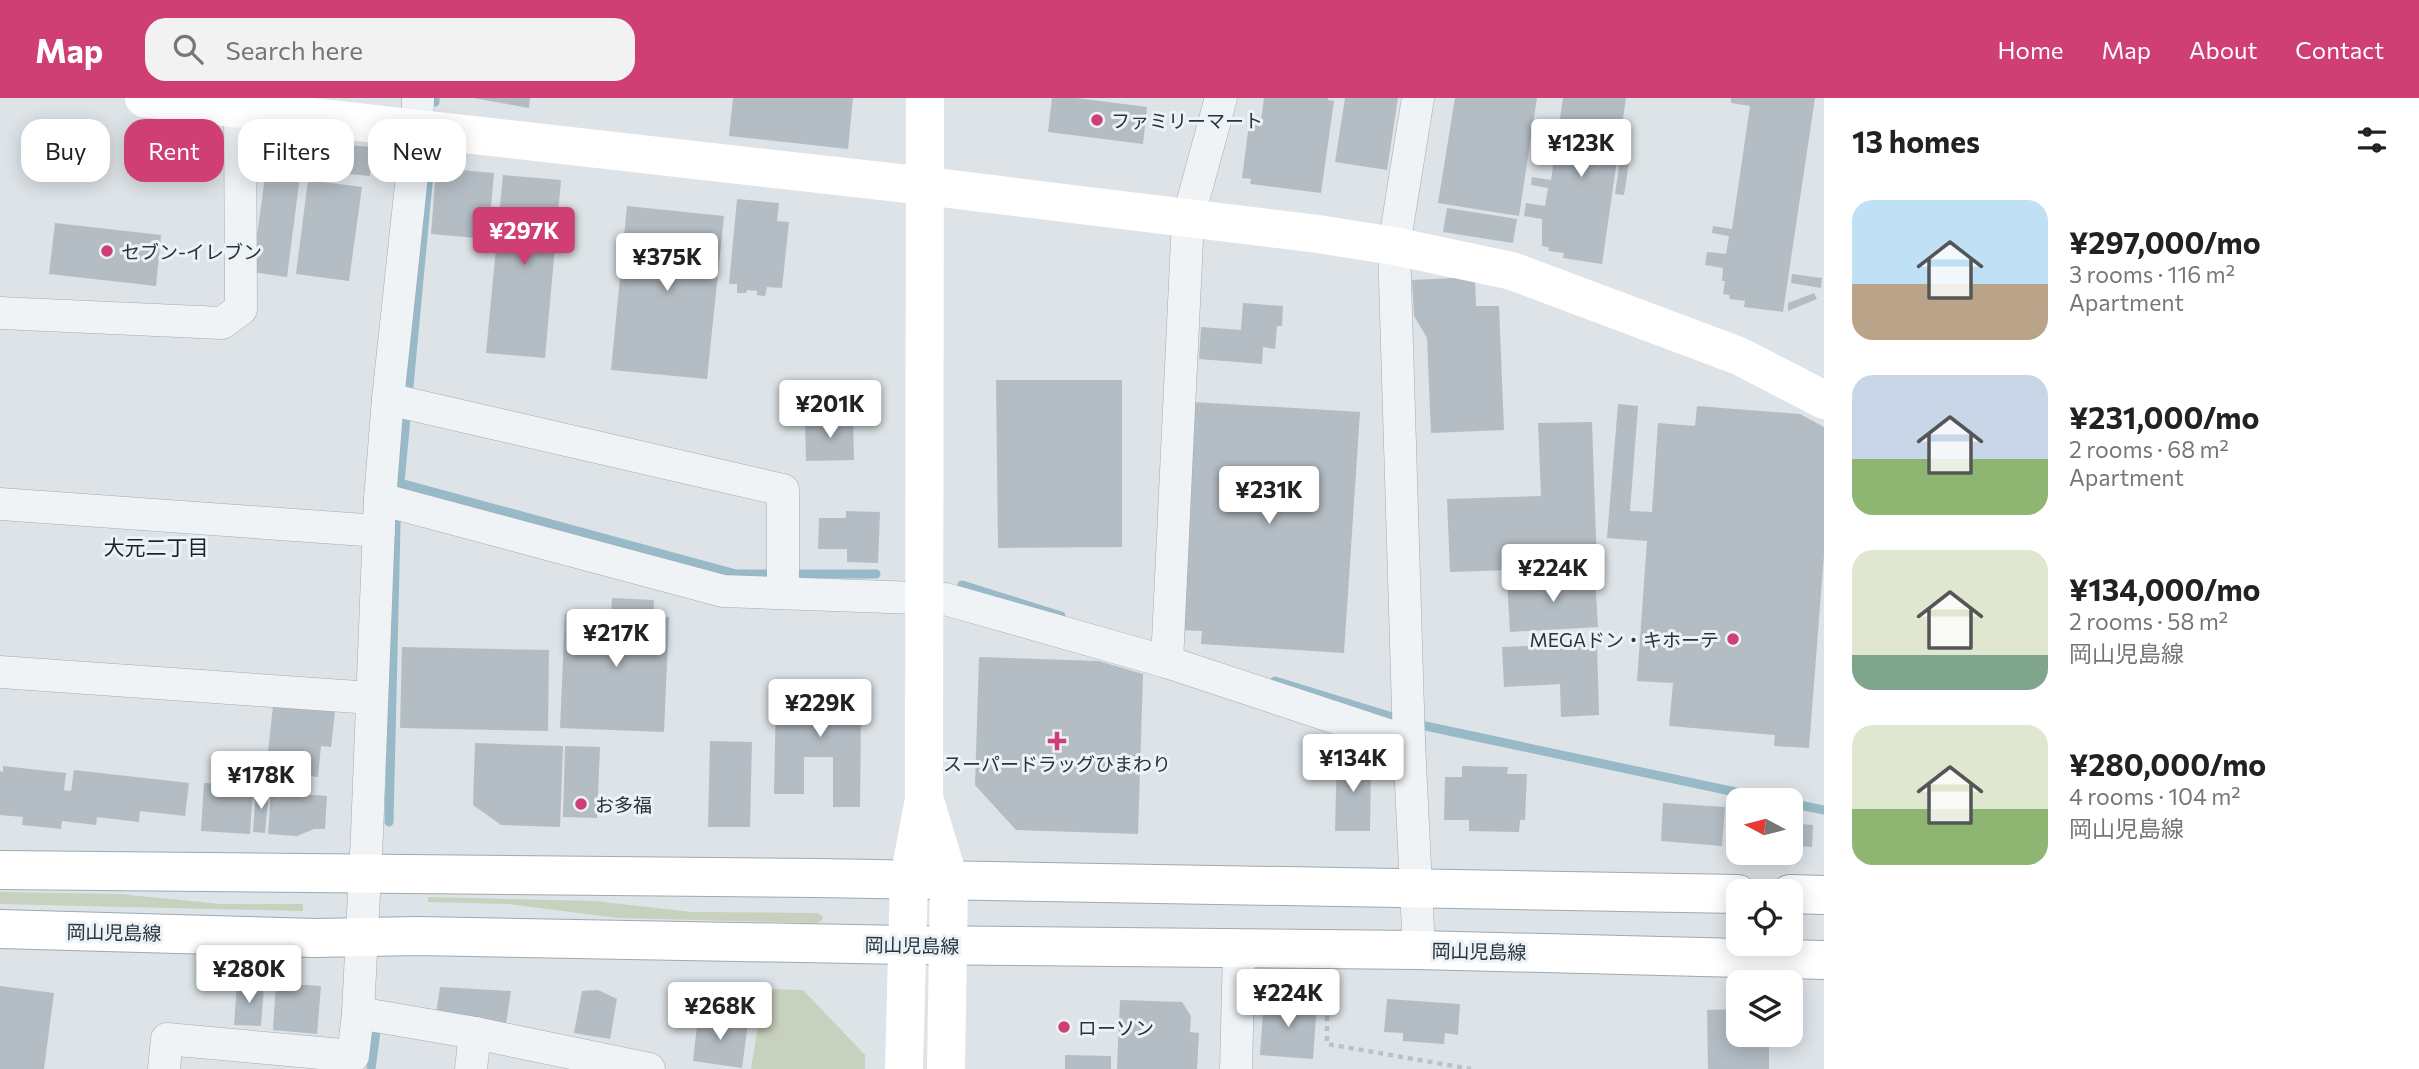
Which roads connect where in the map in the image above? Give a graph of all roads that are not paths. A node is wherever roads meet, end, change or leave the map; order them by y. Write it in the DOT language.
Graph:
graph roads {
  1 [pos="144,98"];
  2 [pos="925,98"];
  3 [pos="1221,98"];
  4 [pos="1418,98"];
  5 [pos="240,104"];
  6 [pos="418,114"];
  7 [pos="926,186"];
  8 [pos="1188,219"];
  9 [pos="1394,246"];
  10 [pos="0,313"];
  11 [pos="1824,400"];
  12 [pos="401,402"];
  13 [pos="0,504"];
  14 [pos="389,509"];
  15 [pos="783,580"];
  16 [pos="925,598"];
  17 [pos="1167,652"];
  18 [pos="0,672"];
  19 [pos="372,698"];
  20 [pos="1409,728"];
  21 [pos="924,799"];
  22 [pos="0,870"];
  23 [pos="364,873"];
  24 [pos="909,879"];
  25 [pos="948,880"];
  26 [pos="1417,889"];
  27 [pos="1726,894"];
  28 [pos="1803,894"];
  29 [pos="1824,895"];
  30 [pos="0,929"];
  31 [pos="360,938"];
  32 [pos="906,945"];
  33 [pos="947,946"];
  34 [pos="1239,950"];
  35 [pos="1419,950"];
  36 [pos="1824,960"];
  37 [pos="358,1013"];
  38 [pos="475,1033"];
  39 [pos="290,1060"];
  40 [pos="630,1067"];
  41 [pos="163,1069"];
  42 [pos="471,1069"];
  43 [pos="904,1069"];
  44 [pos="946,1069"];
  45 [pos="1236,1069"];
  1 -- 5 [label="main road"];
  2 -- 7 [label="main road"];
  3 -- 8 [label="street"];
  4 -- 9 [label="street"];
  5 -- 6 [label="main road"];
  5 -- 10 [label="street"];
  6 -- 7 [label="main road"];
  6 -- 12 [label="street"];
  7 -- 8 [label="main road"];
  7 -- 16 [label="main road"];
  8 -- 9 [label="main road"];
  8 -- 17 [label="street"];
  9 -- 11 [label="main road"];
  9 -- 20 [label="street"];
  12 -- 14 [label="street"];
  12 -- 15 [label="street"];
  13 -- 14 [label="street"];
  14 -- 15 [label="street"];
  14 -- 19 [label="street"];
  15 -- 16 [label="street"];
  16 -- 17 [label="street"];
  16 -- 21 [label="main road"];
  17 -- 20 [label="street"];
  18 -- 19 [label="street"];
  19 -- 23 [label="street"];
  20 -- 26 [label="street"];
  21 -- 24 [label="main road"];
  21 -- 25 [label="main road"];
  22 -- 23 [label="main road"];
  23 -- 24 [label="main road"];
  23 -- 31 [label="street"];
  24 -- 25 [label="main road"];
  24 -- 32 [label="main road"];
  25 -- 26 [label="main road"];
  25 -- 33 [label="main road"];
  26 -- 27 [label="main road"];
  26 -- 35 [label="street"];
  28 -- 29 [label="main road"];
  30 -- 31 [label="main road, 岡山児島線"];
  31 -- 32 [label="main road, 岡山児島線"];
  31 -- 37 [label="street"];
  32 -- 33 [label="main road, 岡山児島線"];
  32 -- 43 [label="main road"];
  33 -- 34 [label="main road, 岡山児島線"];
  33 -- 44 [label="main road"];
  34 -- 35 [label="main road, 岡山児島線"];
  34 -- 45 [label="street"];
  35 -- 36 [label="main road, 岡山児島線"];
  37 -- 38 [label="street"];
  37 -- 39 [label="street"];
  38 -- 40 [label="street"];
  38 -- 42 [label="street"];
  39 -- 41 [label="street"];
}
